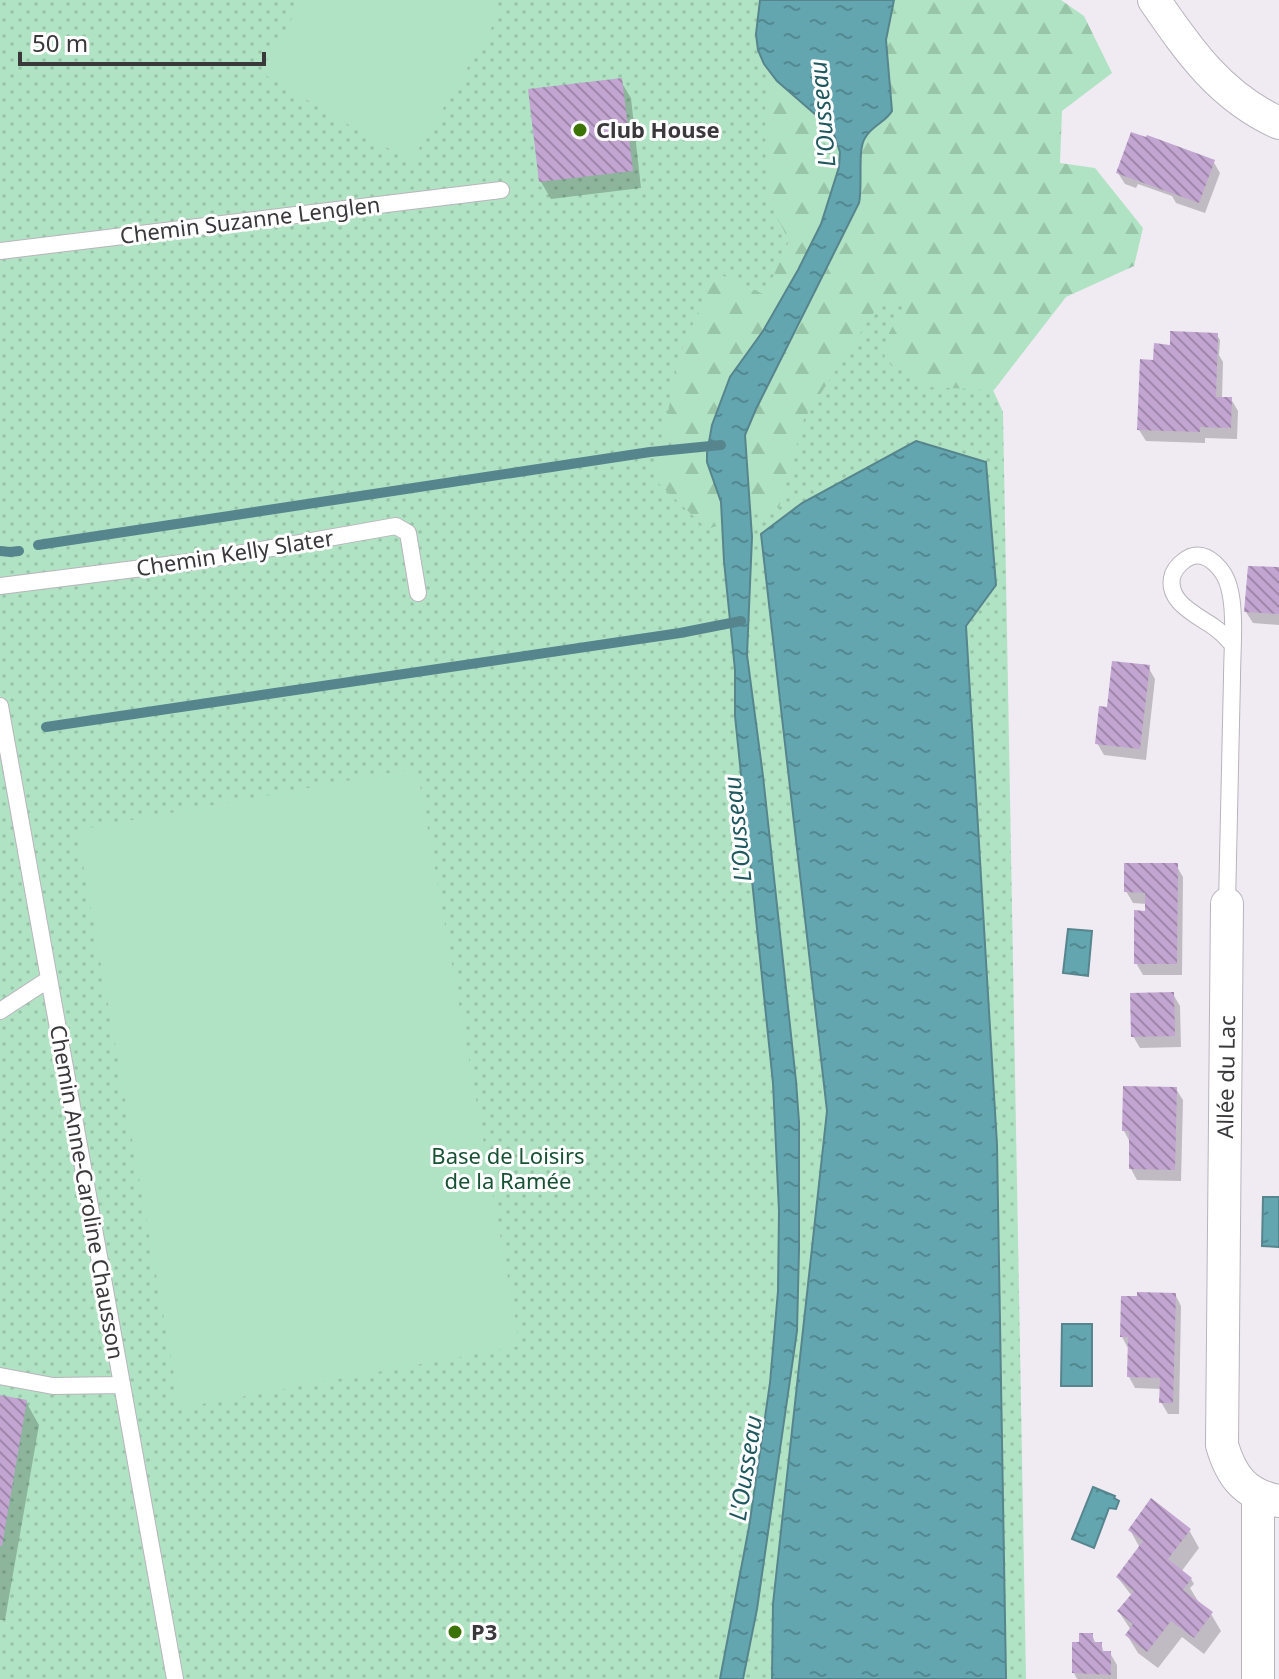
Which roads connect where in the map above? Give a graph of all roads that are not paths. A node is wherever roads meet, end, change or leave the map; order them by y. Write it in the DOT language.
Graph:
graph roads {
  1 [pos="1154,0"];
  2 [pos="1279,123"];
  3 [pos="501,190"];
  4 [pos="0,251"];
  5 [pos="0,586"];
  6 [pos="418,593"];
  7 [pos="1232,644"];
  8 [pos="0,706"];
  9 [pos="1227,904"];
  10 [pos="49,979"];
  11 [pos="0,1011"];
  12 [pos="0,1376"];
  13 [pos="121,1385"];
  14 [pos="1269,1499"];
  15 [pos="175,1679"];
  16 [pos="1258,1679"];
  1 -- 2 [label="street"];
  3 -- 4 [label="lane, Chemin Suzanne Lenglen"];
  5 -- 6 [label="lane, Chemin Kelly Slater"];
  7 -- 7 [label="lane, Allée du Lac"];
  7 -- 9 [label="lane, Allée du Lac"];
  8 -- 10 [label="lane, Chemin Anne-Caroline Chausson"];
  9 -- 14 [label="street, Allée du Lac"];
  10 -- 11 [label="lane"];
  10 -- 13 [label="lane, Chemin Anne-Caroline Chausson"];
  12 -- 13 [label="lane"];
  13 -- 15 [label="lane, Chemin Anne-Caroline Chausson"];
  14 -- 16 [label="street, Allée du Lac"];
}
